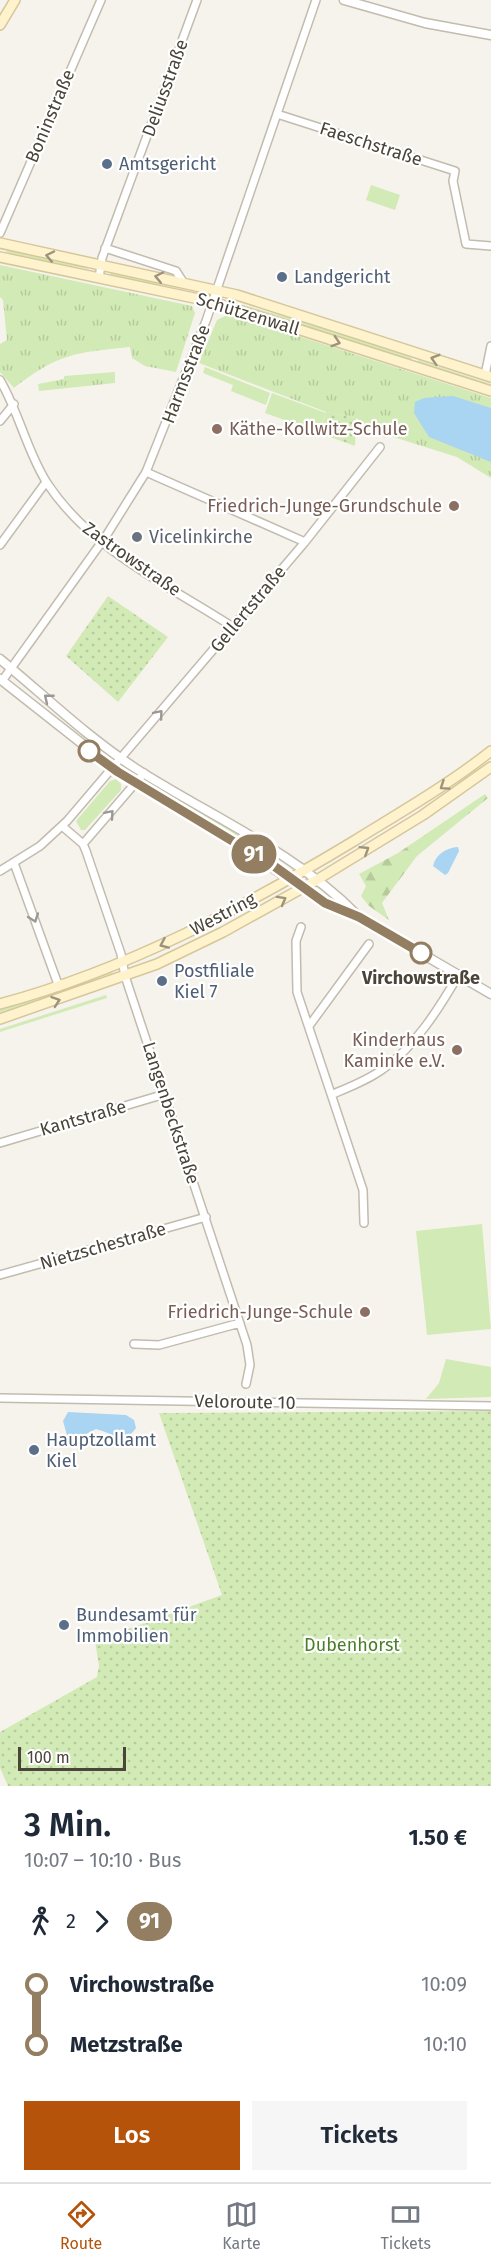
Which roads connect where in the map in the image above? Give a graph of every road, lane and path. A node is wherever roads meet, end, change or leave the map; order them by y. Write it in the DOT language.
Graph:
graph roads {
  1 [pos="15,0"];
  2 [pos="101,0"];
  3 [pos="197,0"];
  4 [pos="316,0"];
  5 [pos="344,0"];
  6 [pos="0,25"];
  7 [pos="491,35"];
  8 [pos="277,114"];
  9 [pos="0,233"];
  10 [pos="0,243"];
  11 [pos="491,246"];
  12 [pos="105,248"];
  13 [pos="0,257"];
  14 [pos="100,265"];
  15 [pos="99,278"];
  16 [pos="183,282"];
  17 [pos="217,290"];
  18 [pos="213,302"];
  19 [pos="491,346"];
  20 [pos="488,376"];
  21 [pos="0,380"];
  22 [pos="491,391"];
  23 [pos="14,404"];
  24 [pos="0,421"];
  25 [pos="380,447"];
  26 [pos="146,472"];
  27 [pos="46,482"];
  28 [pos="101,542"];
  29 [pos="305,542"];
  30 [pos="0,545"];
  31 [pos="233,627"];
  32 [pos="0,659"];
  33 [pos="12,669"];
  34 [pos="1,680"];
  35 [pos="491,751"];
  36 [pos="121,758"];
  37 [pos="491,767"];
  38 [pos="112,768"];
  39 [pos="144,773"];
  40 [pos="136,783"];
  41 [pos="62,826"];
  42 [pos="83,844"];
  43 [pos="14,863"];
  44 [pos="0,871"];
  45 [pos="303,871"];
  46 [pos="290,878"];
  47 [pos="315,881"];
  48 [pos="303,887"];
  49 [pos="359,917"];
  50 [pos="302,927"];
  51 [pos="369,944"];
  52 [pos="123,962"];
  53 [pos="459,974"];
  54 [pos="125,976"];
  55 [pos="58,987"];
  56 [pos="491,994"];
  57 [pos="0,1004"];
  58 [pos="0,1019"];
  59 [pos="309,1026"];
  60 [pos="165,1094"];
  61 [pos="333,1094"];
  62 [pos="0,1143"];
  63 [pos="206,1216"];
  64 [pos="364,1224"];
  65 [pos="0,1275"];
  66 [pos="240,1323"];
  67 [pos="134,1344"];
  68 [pos="246,1384"];
  69 [pos="0,1398"];
  70 [pos="491,1406"];
  1 -- 6 [label="main road"];
  2 -- 9 [label="street, Boninstraße"];
  3 -- 12 [label="street, Deliusstraße"];
  4 -- 8 [label="street, Harmsstraße"];
  5 -- 7 [label="street"];
  8 -- 11 [label="street, Faeschstraße"];
  8 -- 17 [label="street, Harmsstraße"];
  14 -- 10 [label="main road, Schützenwall, one-way"];
  12 -- 14 [label="street, Deliusstraße"];
  12 -- 16 [label="street, Schützenwall"];
  13 -- 15 [label="main road, Schützenwall"];
  14 -- 15 [label="street, Deliusstraße"];
  16 -- 14 [label="main road, Schützenwall, one-way"];
  15 -- 18 [label="main road, Schützenwall"];
  16 -- 17 [label="main road, Schützenwall"];
  17 -- 18 [label="street, Harmsstraße"];
  20 -- 17 [label="main road, Schützenwall, one-way"];
  18 -- 22 [label="main road, Schützenwall, one-way"];
  18 -- 26 [label="street, Harmsstraße"];
  19 -- 20 [label="street"];
  21 -- 23 [label="street, Zastrowstraße"];
  23 -- 24 [label="street"];
  23 -- 27 [label="street, Zastrowstraße"];
  25 -- 29 [label="street, Gellertstraße"];
  26 -- 28 [label="street, Harmsstraße"];
  26 -- 29 [label="street"];
  27 -- 28 [label="street, Zastrowstraße"];
  27 -- 30 [label="street"];
  28 -- 31 [label="street, Zastrowstraße"];
  28 -- 33 [label="street, Harmsstraße"];
  29 -- 31 [label="street, Gellertstraße"];
  36 -- 31 [label="street, Gellertstraße, one-way"];
  32 -- 33 [label="street"];
  33 -- 34 [label="street, Harmsstraße"];
  36 -- 33 [label="street, one-way"];
  34 -- 38 [label="street"];
  35 -- 45 [label="main road, Westring, one-way"];
  36 -- 38 [label="street, Gellertstraße"];
  36 -- 39 [label="street"];
  47 -- 37 [label="main road, Westring, one-way"];
  38 -- 40 [label="street"];
  38 -- 41 [label="street, Gellertstraße"];
  39 -- 40 [label="street"];
  39 -- 45 [label="street"];
  42 -- 40 [label="street, one-way"];
  40 -- 46 [label="street"];
  41 -- 42 [label="street"];
  41 -- 43 [label="street, Gellertstraße"];
  42 -- 52 [label="street, Langenbeckstraße"];
  43 -- 44 [label="street, Gellertstraße"];
  43 -- 55 [label="street, one-way"];
  45 -- 46 [label="main road, Westring"];
  45 -- 47 [label="street"];
  46 -- 48 [label="street"];
  46 -- 52 [label="main road, Westring, one-way"];
  47 -- 48 [label="main road, Westring"];
  47 -- 49 [label="street"];
  48 -- 49 [label="street"];
  54 -- 48 [label="main road, Westring, one-way"];
  49 -- 53 [label="street"];
  50 -- 59 [label="street"];
  51 -- 59 [label="street"];
  52 -- 54 [label="street, Langenbeckstraße"];
  52 -- 55 [label="main road, Westring"];
  53 -- 56 [label="street"];
  53 -- 61 [label="street"];
  58 -- 54 [label="main road, Westring, one-way"];
  54 -- 60 [label="street, Langenbeckstraße"];
  55 -- 57 [label="main road, Westring"];
  59 -- 61 [label="street"];
  60 -- 62 [label="street, Kantstraße"];
  60 -- 63 [label="street, Langenbeckstraße"];
  61 -- 64 [label="street"];
  63 -- 65 [label="street, Nietzschestraße"];
  63 -- 66 [label="street, Langenbeckstraße"];
  66 -- 67 [label="street"];
  66 -- 68 [label="street, Langenbeckstraße"];
  69 -- 70 [label="street, Veloroute 10"];
}
